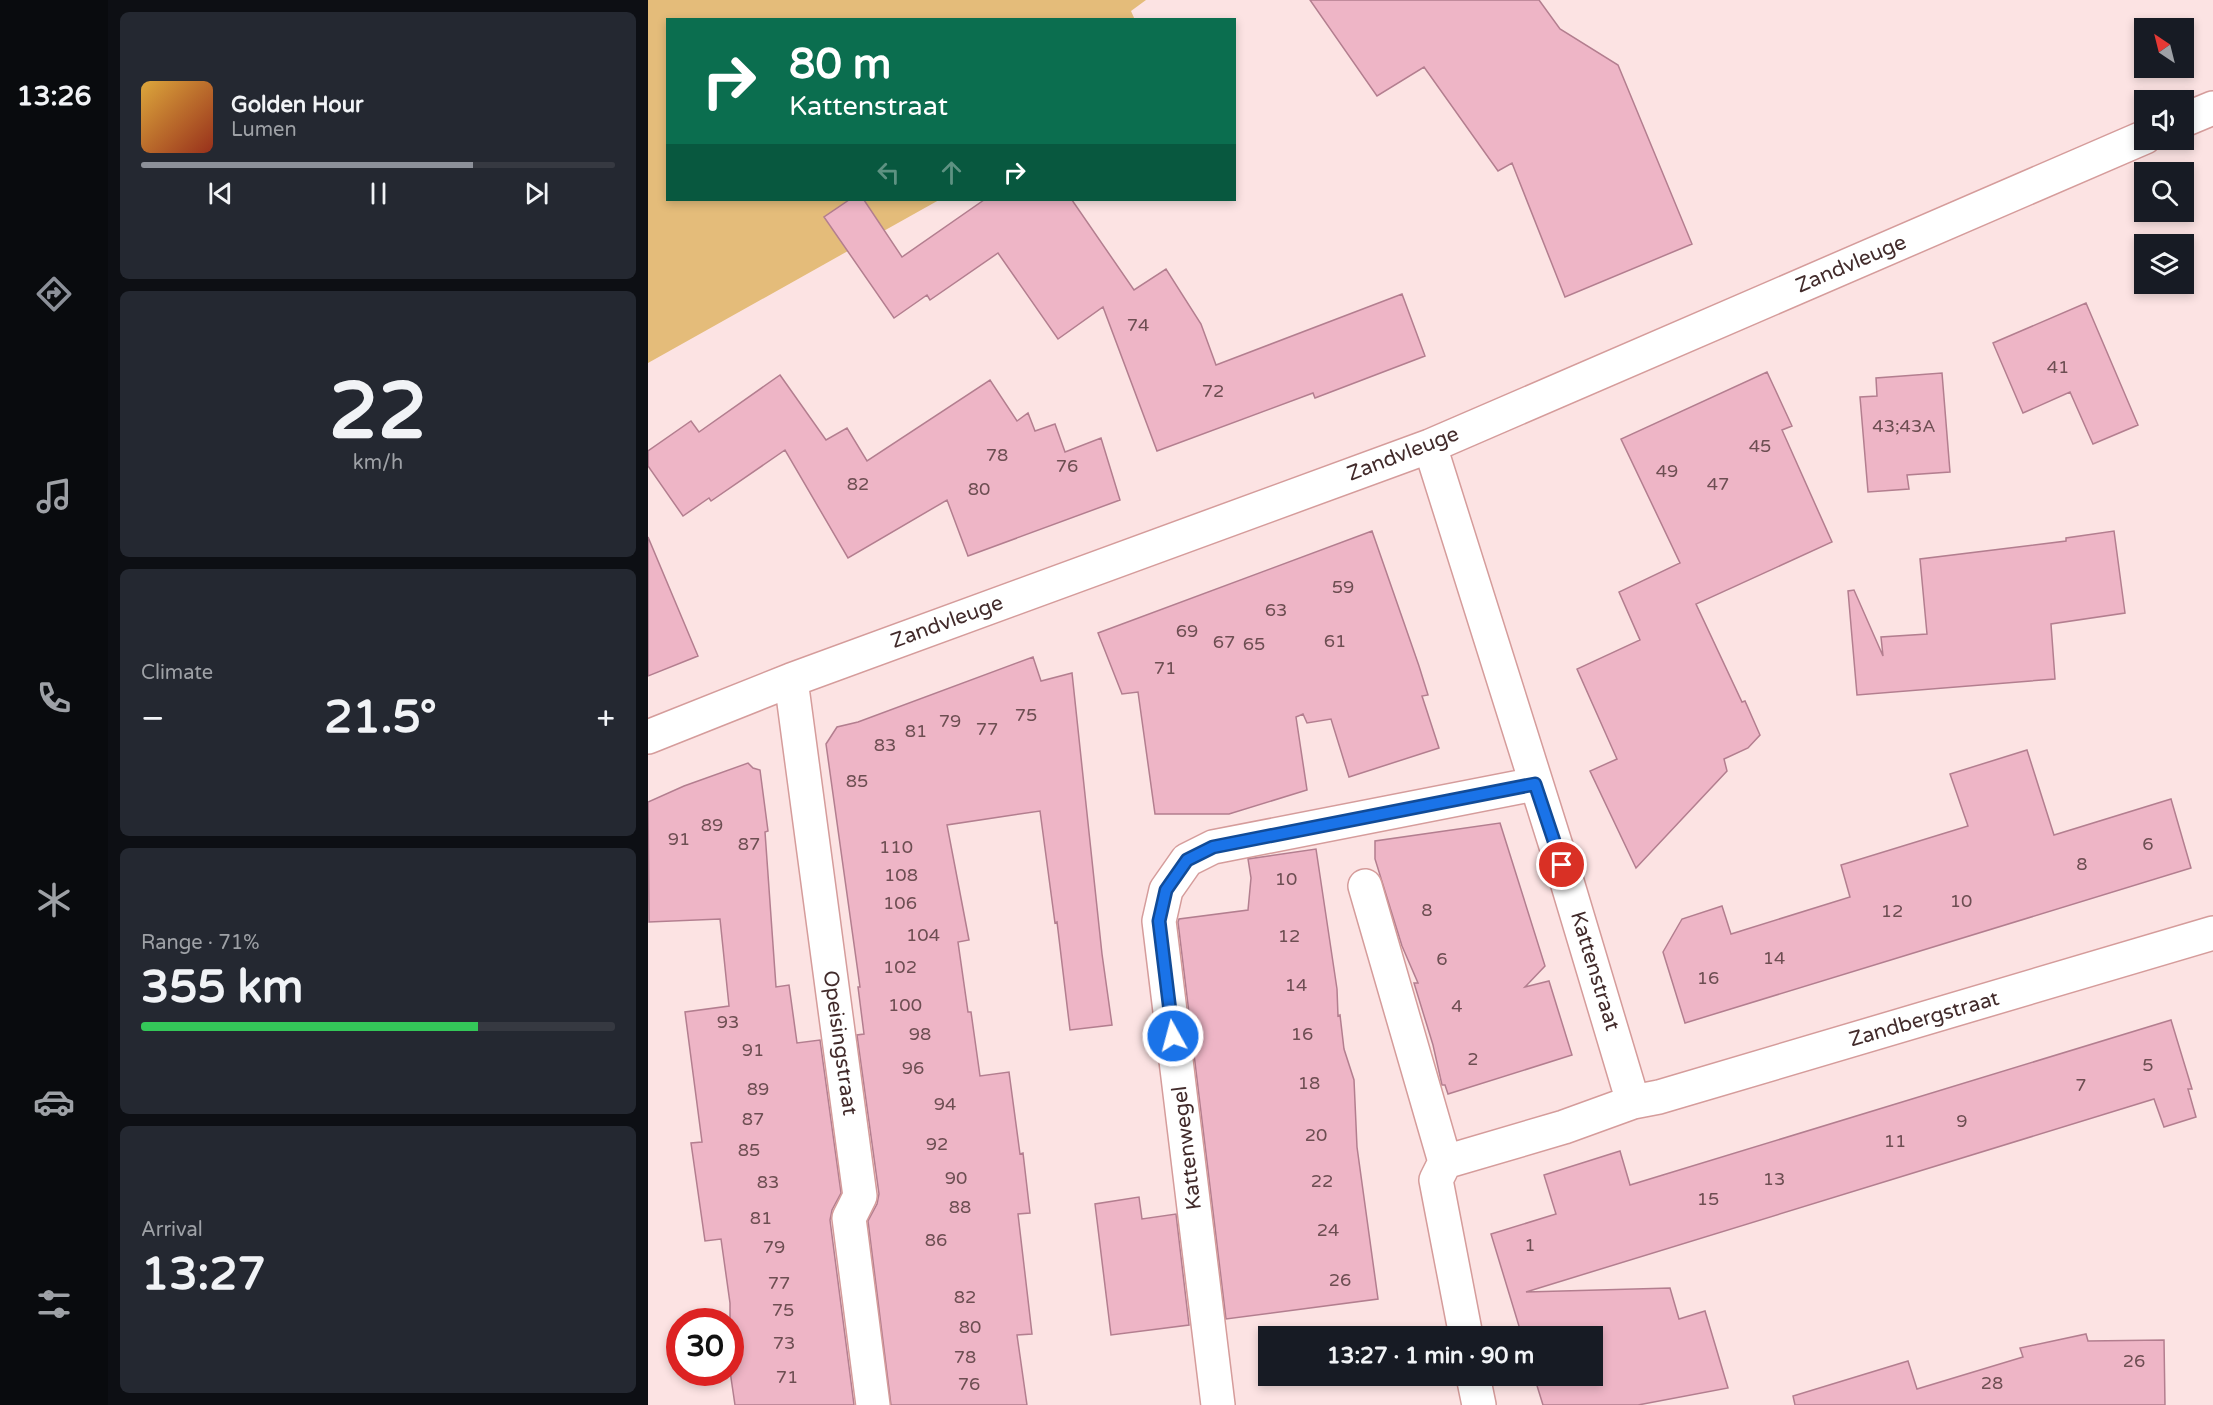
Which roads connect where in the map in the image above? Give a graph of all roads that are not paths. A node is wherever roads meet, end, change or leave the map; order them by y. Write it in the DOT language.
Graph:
graph roads {
  1 [pos="2213,108"];
  2 [pos="2194,116"];
  3 [pos="2134,142"];
  4 [pos="1430,446"];
  5 [pos="791,680"];
  6 [pos="648,737"];
  7 [pos="1535,784"];
  8 [pos="1365,886"];
  9 [pos="2213,933"];
  10 [pos="1633,1102"];
  11 [pos="1445,1162"];
  12 [pos="1464,1326"];
  13 [pos="1475,1386"];
  14 [pos="873,1405"];
  15 [pos="1218,1405"];
  16 [pos="1479,1405"];
  1 -- 2 [label="street"];
  3 -- 4 [label="street, Zandvleuge"];
  4 -- 5 [label="street, Zandvleuge"];
  4 -- 7 [label="street, Kattenstraat"];
  5 -- 6 [label="street, Zandvleuge"];
  5 -- 14 [label="street, Opeisingstraat"];
  7 -- 10 [label="street, Kattenstraat"];
  7 -- 15 [label="street, Kattenwegel"];
  8 -- 11 [label="street"];
  9 -- 10 [label="street, Zandbergstraat"];
  10 -- 11 [label="street"];
  11 -- 12 [label="street"];
  13 -- 16 [label="street"];
}
